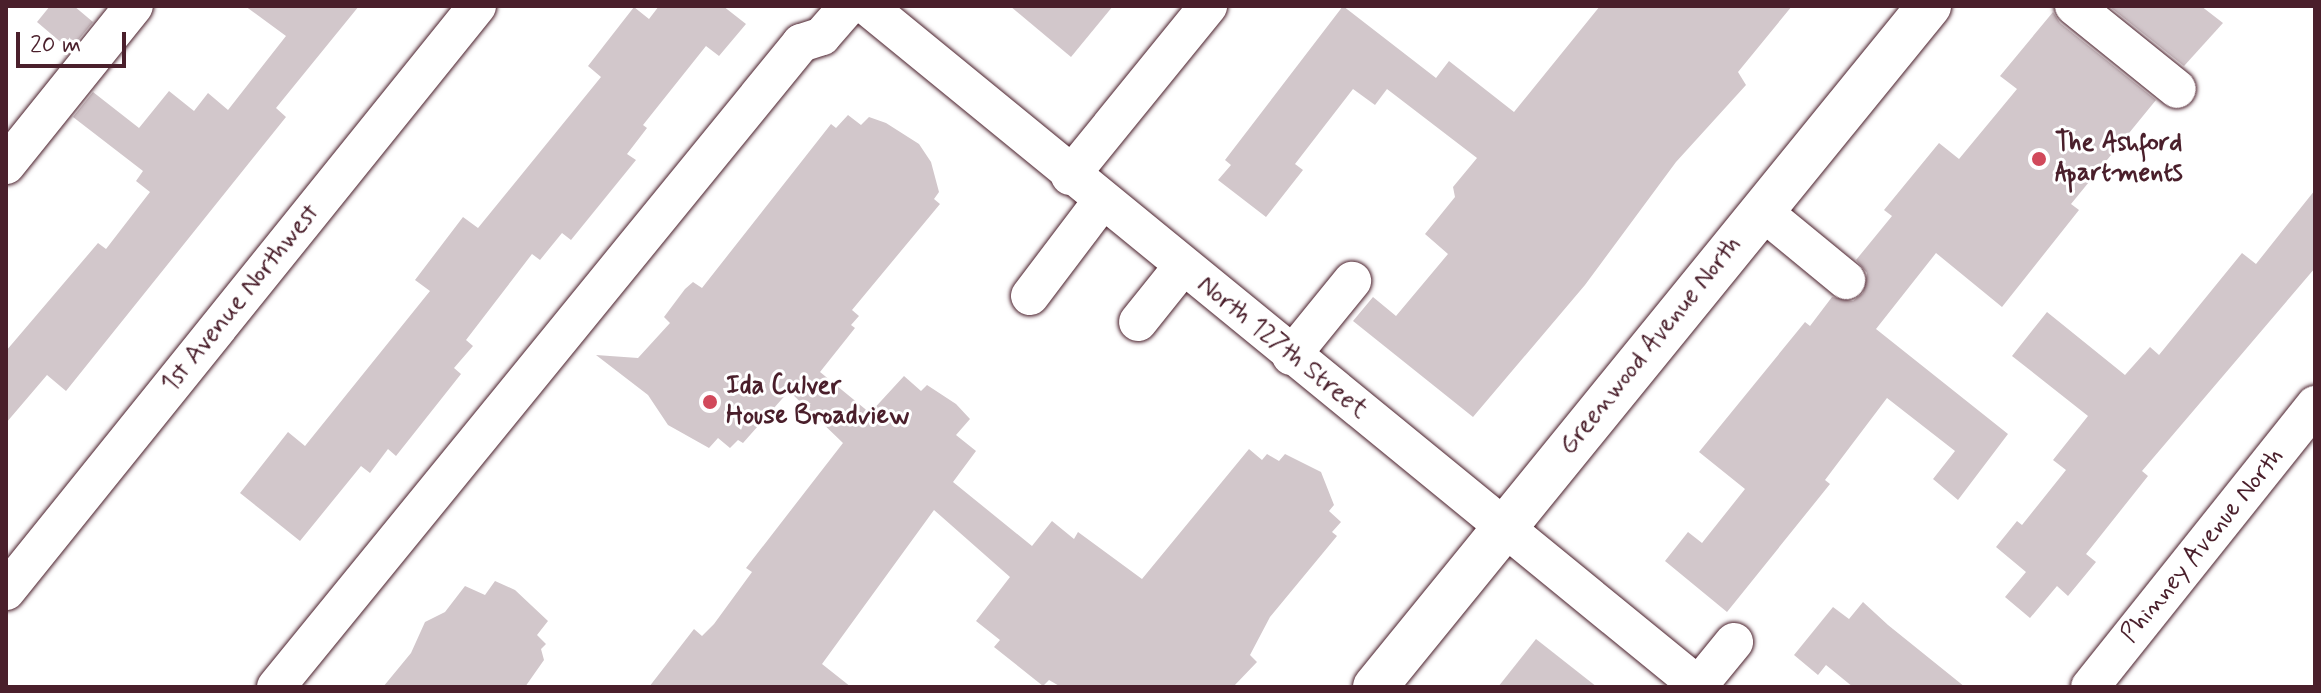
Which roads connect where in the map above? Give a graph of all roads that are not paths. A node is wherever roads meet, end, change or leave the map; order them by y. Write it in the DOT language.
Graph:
graph roads {
  1 [pos="134,6"];
  2 [pos="477,6"];
  3 [pos="817,6"];
  4 [pos="848,6"];
  5 [pos="867,6"];
  6 [pos="1208,6"];
  7 [pos="2074,6"];
  8 [pos="1920,9"];
  9 [pos="801,43"];
  10 [pos="2177,89"];
  11 [pos="6,165"];
  12 [pos="1070,176"];
  13 [pos="1101,202"];
  14 [pos="1762,211"];
  15 [pos="1182,267"];
  16 [pos="1846,280"];
  17 [pos="1352,281"];
  18 [pos="1030,296"];
  19 [pos="1138,322"];
  20 [pos="1291,356"];
  21 [pos="2315,405"];
  22 [pos="1503,527"];
  23 [pos="6,591"];
  24 [pos="1734,642"];
  25 [pos="1699,686"];
  26 [pos="276,687"];
  27 [pos="1375,687"];
  28 [pos="2090,687"];
  1 -- 11 [label="street"];
  2 -- 23 [label="street, 1st Avenue Northwest"];
  3 -- 9 [label="street"];
  4 -- 9 [label="street"];
  5 -- 12 [label="street, North 127th Street"];
  6 -- 12 [label="street"];
  7 -- 10 [label="street"];
  8 -- 14 [label="main road, Greenwood Avenue North"];
  9 -- 26 [label="street"];
  12 -- 13 [label="street, North 127th Street"];
  13 -- 15 [label="street, North 127th Street"];
  13 -- 18 [label="street"];
  14 -- 16 [label="street"];
  14 -- 22 [label="main road, Greenwood Avenue North"];
  15 -- 19 [label="street"];
  15 -- 20 [label="street, North 127th Street"];
  17 -- 20 [label="street"];
  20 -- 22 [label="street, North 127th Street"];
  21 -- 28 [label="street, Phinney Avenue North"];
  22 -- 25 [label="street, North 127th Street"];
  22 -- 27 [label="main road, Greenwood Avenue North"];
  24 -- 25 [label="street"];
}
